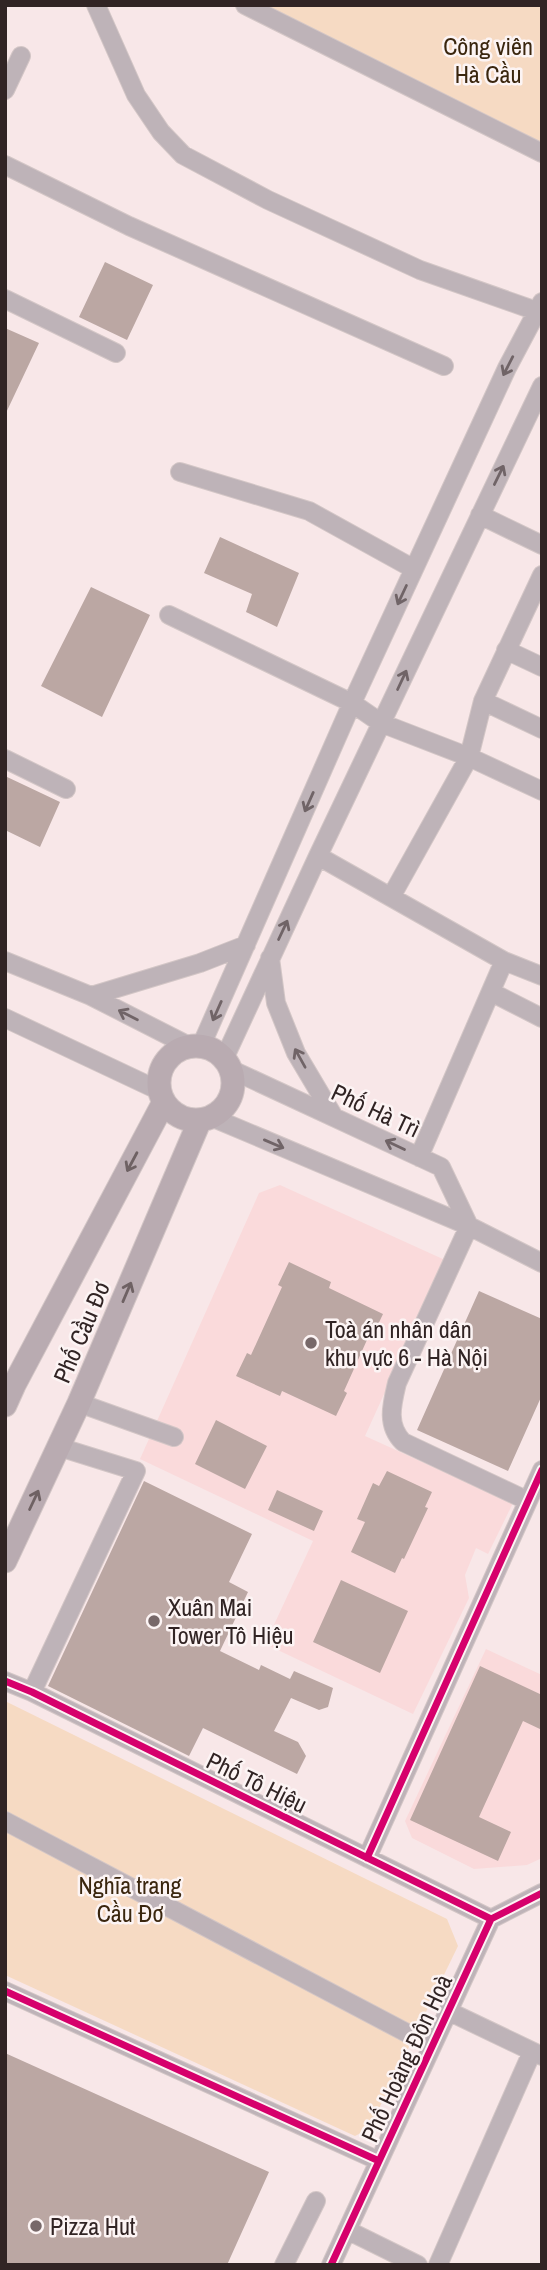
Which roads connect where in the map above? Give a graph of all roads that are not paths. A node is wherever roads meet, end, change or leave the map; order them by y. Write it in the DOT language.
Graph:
graph roads {
  1 [pos="96,5"];
  2 [pos="245,5"];
  3 [pos="21,56"];
  4 [pos="5,90"];
  5 [pos="542,153"];
  6 [pos="5,165"];
  7 [pos="5,299"];
  8 [pos="540,308"];
  9 [pos="116,353"];
  10 [pos="444,366"];
  11 [pos="542,386"];
  12 [pos="180,472"];
  13 [pos="480,515"];
  14 [pos="542,545"];
  15 [pos="414,569"];
  16 [pos="542,575"];
  17 [pos="536,604"];
  18 [pos="169,615"];
  19 [pos="506,650"];
  20 [pos="542,667"];
  21 [pos="483,701"];
  22 [pos="352,704"];
  23 [pos="381,723"];
  24 [pos="542,729"];
  25 [pos="469,757"];
  26 [pos="5,760"];
  27 [pos="66,789"];
  28 [pos="542,791"];
  29 [pos="318,856"];
  30 [pos="391,897"];
  31 [pos="246,945"];
  32 [pos="270,958"];
  33 [pos="5,961"];
  34 [pos="504,961"];
  35 [pos="542,976"];
  36 [pos="491,992"];
  37 [pos="91,996"];
  38 [pos="542,1017"];
  39 [pos="5,1018"];
  40 [pos="195,1046"];
  41 [pos="227,1064"];
  42 [pos="162,1096"];
  43 [pos="334,1117"];
  44 [pos="206,1119"];
  45 [pos="419,1157"];
  46 [pos="469,1227"];
  47 [pos="542,1263"];
  48 [pos="8,1390"];
  49 [pos="79,1404"];
  50 [pos="174,1437"];
  51 [pos="59,1447"];
  52 [pos="542,1470"];
  53 [pos="528,1501"];
  54 [pos="5,1561"];
  55 [pos="5,1681"];
  56 [pos="32,1692"];
  57 [pos="5,1821"];
  58 [pos="367,1858"];
  59 [pos="542,1893"];
  60 [pos="491,1919"];
  61 [pos="5,1991"];
  62 [pos="449,2011"];
  63 [pos="407,2033"];
  64 [pos="537,2054"];
  65 [pos="379,2161"];
  66 [pos="316,2201"];
  67 [pos="347,2230"];
  68 [pos="284,2265"];
  69 [pos="331,2265"];
  70 [pos="418,2265"];
  71 [pos="438,2265"];
  1 -- 8 [label="street"];
  2 -- 5 [label="street"];
  3 -- 4 [label="street"];
  6 -- 10 [label="street"];
  7 -- 9 [label="street"];
  8 -- 15 [label="street, one-way"];
  13 -- 11 [label="street, one-way"];
  12 -- 15 [label="street"];
  13 -- 14 [label="street"];
  23 -- 13 [label="street, one-way"];
  15 -- 22 [label="street, one-way"];
  16 -- 17 [label="street"];
  17 -- 19 [label="street"];
  18 -- 22 [label="street"];
  19 -- 20 [label="street"];
  19 -- 21 [label="street"];
  21 -- 24 [label="street"];
  21 -- 25 [label="street"];
  22 -- 23 [label="street"];
  22 -- 31 [label="street, one-way"];
  23 -- 25 [label="street"];
  23 -- 29 [label="street"];
  25 -- 28 [label="street"];
  25 -- 30 [label="street"];
  26 -- 27 [label="street"];
  29 -- 30 [label="street"];
  32 -- 29 [label="street, one-way"];
  30 -- 34 [label="street"];
  31 -- 37 [label="street"];
  31 -- 40 [label="street, one-way"];
  32 -- 41 [label="street"];
  43 -- 32 [label="street, one-way"];
  33 -- 37 [label="street"];
  34 -- 35 [label="street"];
  34 -- 36 [label="street"];
  36 -- 38 [label="street"];
  36 -- 45 [label="street"];
  40 -- 37 [label="street, one-way"];
  39 -- 42 [label="street"];
  40 -- 41 [label="main road"];
  40 -- 42 [label="main road"];
  41 -- 43 [label="street, Phố Hà Trì"];
  41 -- 44 [label="main road"];
  42 -- 44 [label="main road"];
  42 -- 48 [label="main road, Phố Cầu Đơ, one-way"];
  45 -- 43 [label="street, Phố Hà Trì, one-way"];
  44 -- 46 [label="street, one-way"];
  49 -- 44 [label="main road, Phố Cầu Đơ, one-way"];
  45 -- 46 [label="street, Phố Hà Trì"];
  46 -- 47 [label="street"];
  46 -- 53 [label="street"];
  49 -- 50 [label="street"];
  49 -- 51 [label="main road, Phố Cầu Đơ"];
  54 -- 51 [label="main road, Phố Cầu Đơ, one-way"];
  51 -- 56 [label="street"];
  52 -- 53 [label="street"];
  53 -- 58 [label="street"];
  55 -- 56 [label="street, Phố Tô Hiệu"];
  56 -- 58 [label="street, Phố Tô Hiệu"];
  57 -- 63 [label="street"];
  58 -- 60 [label="street, Phố Tô Hiệu"];
  59 -- 60 [label="street"];
  60 -- 62 [label="street, Phố Hoàng Đôn Hoà"];
  61 -- 65 [label="street"];
  62 -- 64 [label="street"];
  62 -- 65 [label="street, Phố Hoàng Đôn Hoà"];
  64 -- 71 [label="street"];
  65 -- 67 [label="street, Phố Hoàng Đôn Hoà"];
  66 -- 68 [label="street"];
  67 -- 69 [label="street, Phố Hoàng Đôn Hoà"];
  67 -- 70 [label="street"];
}
